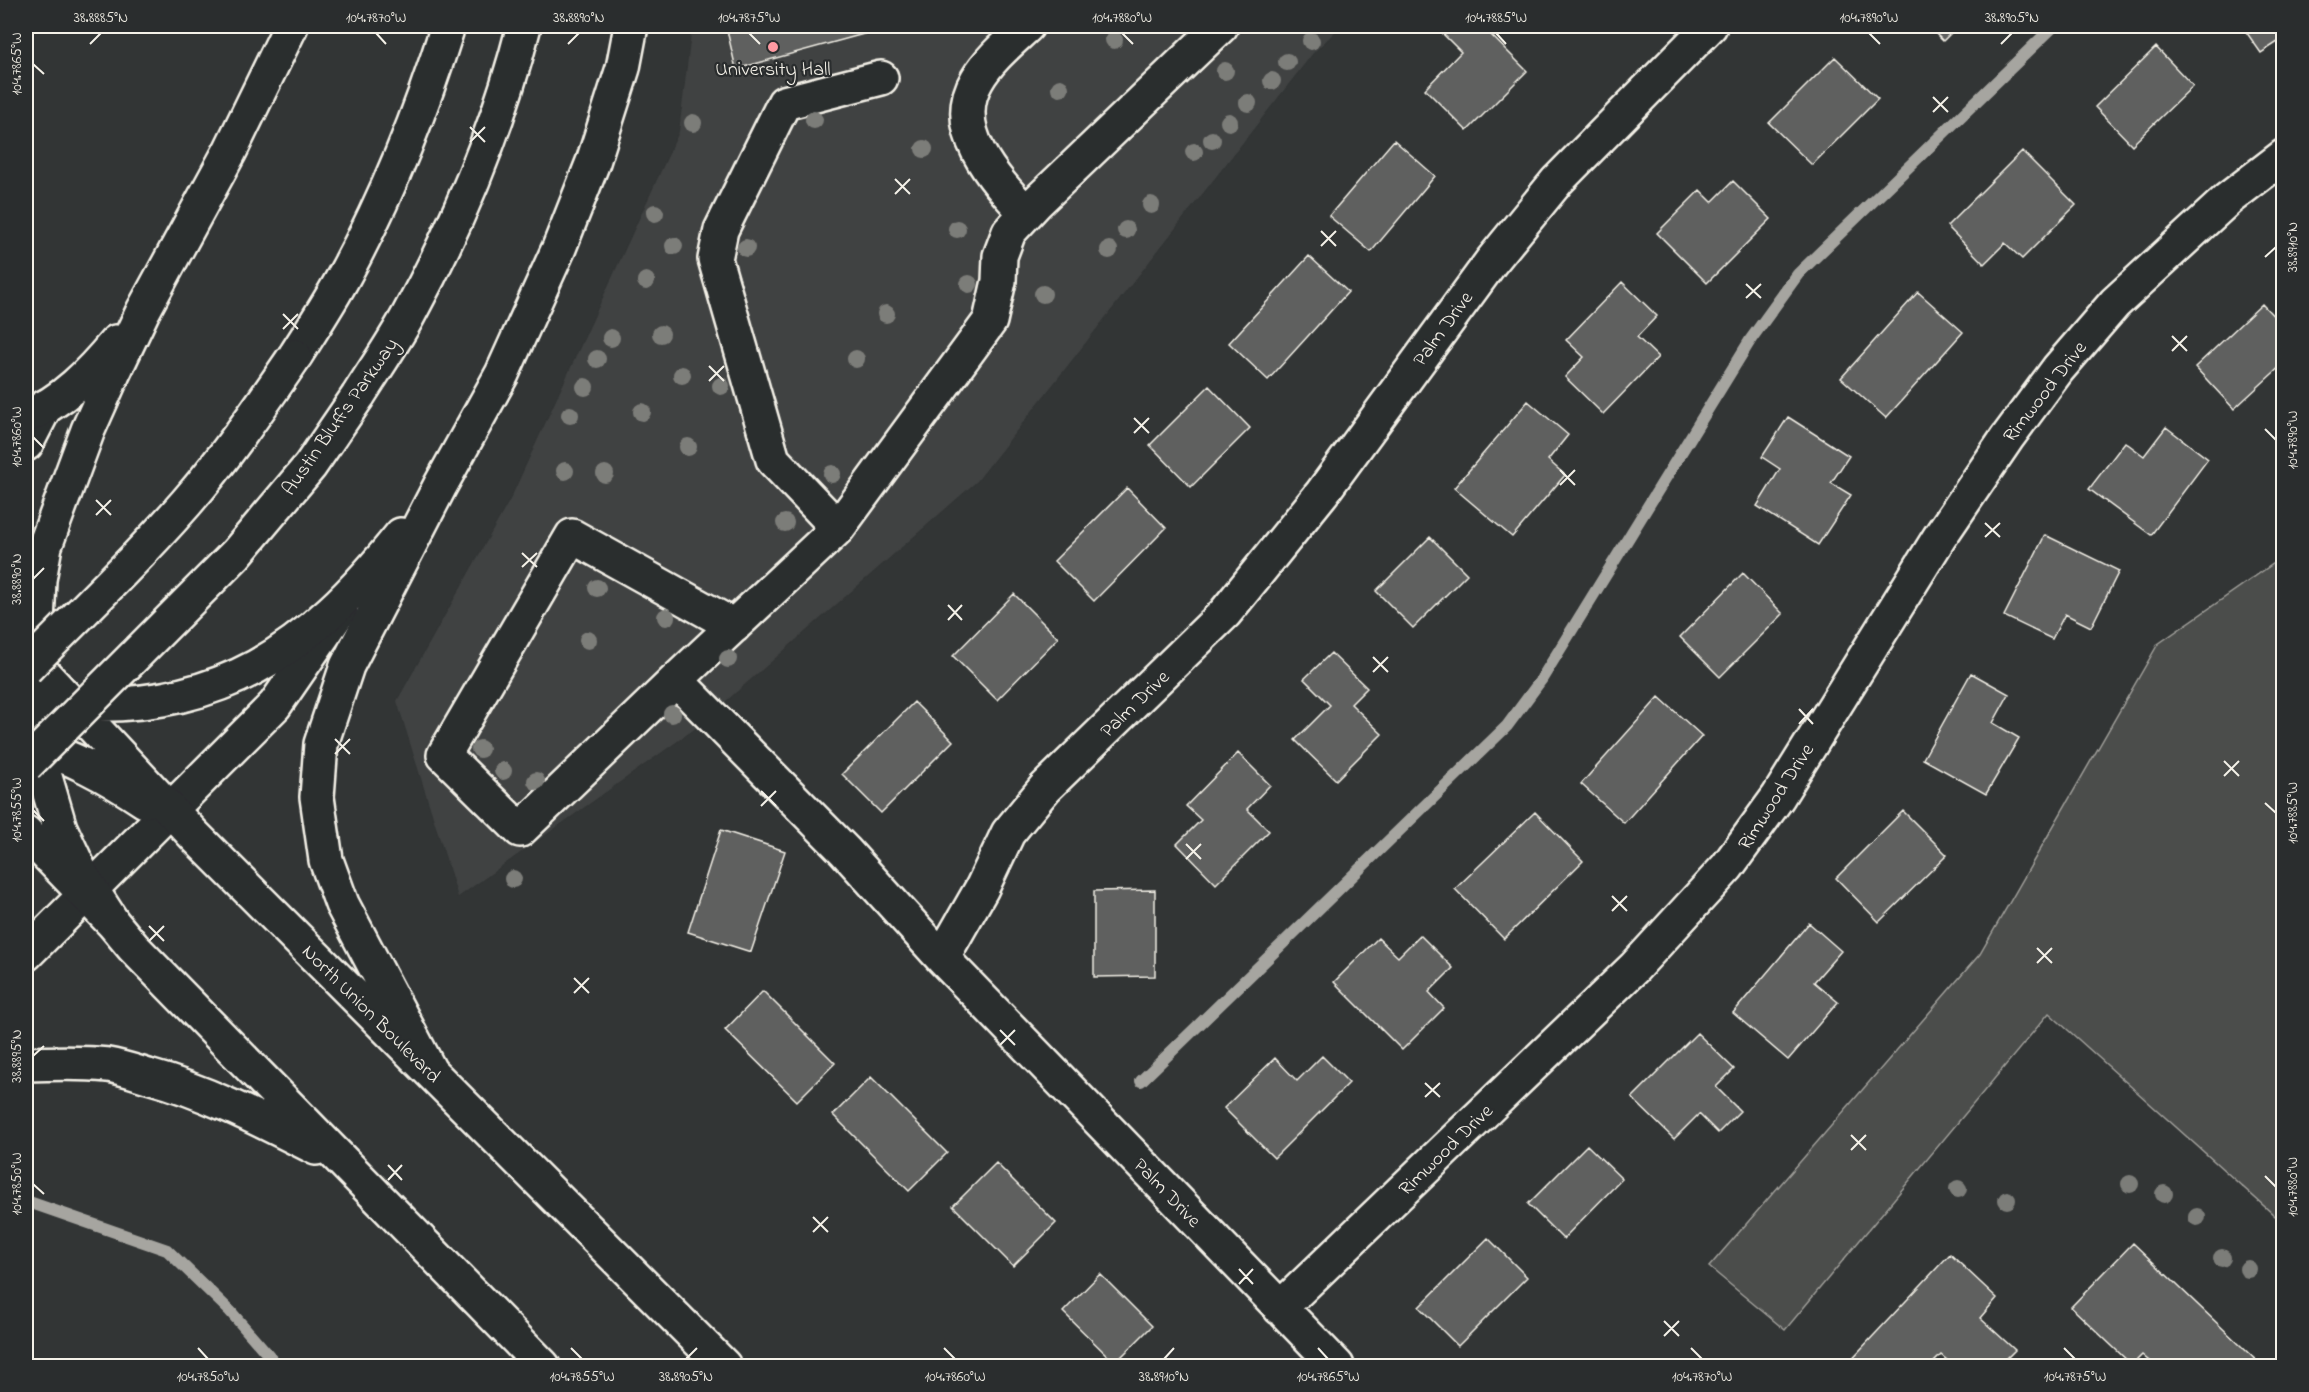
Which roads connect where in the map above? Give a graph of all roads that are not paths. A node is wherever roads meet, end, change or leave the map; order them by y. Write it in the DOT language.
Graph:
graph roads {
  1 [pos="291,26"];
  2 [pos="448,26"];
  3 [pos="524,26"];
  4 [pos="631,26"];
  5 [pos="1027,26"];
  6 [pos="1221,26"];
  7 [pos="1710,26"];
  8 [pos="881,78"];
  9 [pos="2283,156"];
  10 [pos="1026,213"];
  11 [pos="143,311"];
  12 [pos="35,411"];
  13 [pos="26,444"];
  14 [pos="440,486"];
  15 [pos="838,528"];
  16 [pos="355,588"];
  17 [pos="734,626"];
  18 [pos="29,663"];
  19 [pos="676,680"];
  20 [pos="31,700"];
  21 [pos="70,704"];
  22 [pos="29,751"];
  23 [pos="168,812"];
  24 [pos="26,833"];
  25 [pos="88,892"];
  26 [pos="26,954"];
  27 [pos="942,958"];
  28 [pos="26,1064"];
  29 [pos="430,1071"];
  30 [pos="341,1160"];
  31 [pos="1280,1308"];
  32 [pos="543,1366"];
  33 [pos="724,1366"];
  34 [pos="1337,1366"];
  1 -- 11 [label="main road"];
  2 -- 18 [label="main road, bridge"];
  3 -- 22 [label="main road, Austin Bluffs Parkway, bridge"];
  4 -- 14 [label="main road"];
  5 -- 10 [label="main road"];
  6 -- 10 [label="main road"];
  7 -- 27 [label="main road, Palm Drive"];
  8 -- 15 [label="main road"];
  9 -- 31 [label="main road, Rimwood Drive"];
  10 -- 15 [label="main road"];
  11 -- 12 [label="main road"];
  11 -- 18 [label="main road"];
  12 -- 13 [label="main road"];
  14 -- 16 [label="main road"];
  14 -- 29 [label="main road"];
  15 -- 17 [label="main road"];
  16 -- 21 [label="main road"];
  16 -- 23 [label="main road"];
  17 -- 19 [label="main road"];
  17 -- 19 [label="main road"];
  18 -- 20 [label="main road"];
  18 -- 21 [label="main road, North Union Boulevard"];
  19 -- 27 [label="main road"];
  20 -- 21 [label="main road"];
  20 -- 22 [label="main road"];
  21 -- 23 [label="main road, North Union Boulevard"];
  22 -- 23 [label="main road"];
  22 -- 25 [label="main road"];
  23 -- 25 [label="main road"];
  23 -- 29 [label="main road, North Union Boulevard"];
  24 -- 25 [label="main road"];
  25 -- 26 [label="main road"];
  25 -- 30 [label="main road"];
  27 -- 31 [label="main road, Palm Drive"];
  28 -- 30 [label="main road"];
  29 -- 33 [label="main road, North Union Boulevard"];
  30 -- 32 [label="main road"];
  31 -- 34 [label="main road, Palm Drive"];
}
